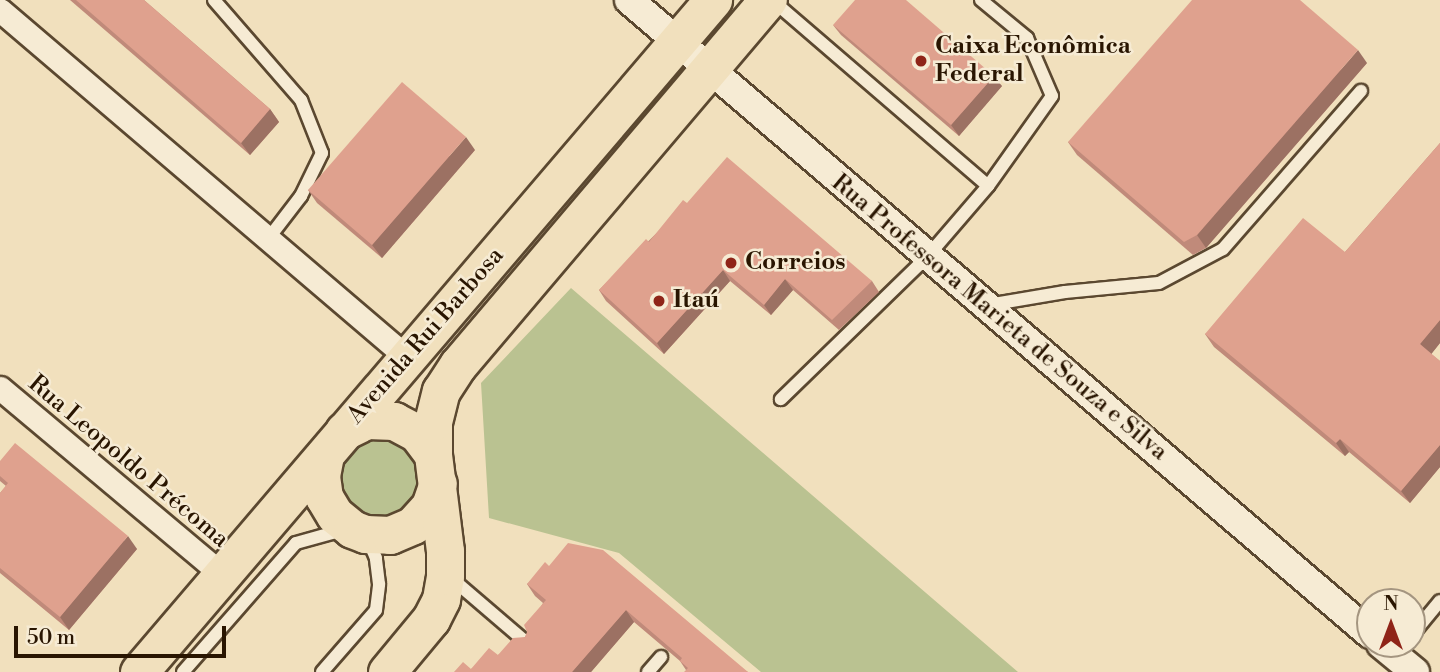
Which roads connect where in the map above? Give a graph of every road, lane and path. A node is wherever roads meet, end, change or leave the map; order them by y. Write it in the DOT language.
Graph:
graph roads {
  1 [pos="214,0"];
  2 [pos="629,0"];
  3 [pos="713,0"];
  4 [pos="770,0"];
  5 [pos="981,0"];
  6 [pos="0,10"];
  7 [pos="677,41"];
  8 [pos="709,69"];
  9 [pos="1361,91"];
  10 [pos="988,186"];
  11 [pos="268,239"];
  12 [pos="927,257"];
  13 [pos="985,306"];
  14 [pos="409,359"];
  15 [pos="0,388"];
  16 [pos="780,398"];
  17 [pos="334,443"];
  18 [pos="435,468"];
  19 [pos="359,532"];
  20 [pos="445,573"];
  21 [pos="223,575"];
  22 [pos="1440,601"];
  23 [pos="1426,619"];
  24 [pos="1356,622"];
  25 [pos="527,643"];
  26 [pos="661,657"];
  27 [pos="139,672"];
  28 [pos="183,672"];
  29 [pos="322,672"];
  30 [pos="387,672"];
  31 [pos="648,672"];
  1 -- 11 [label="lane"];
  2 -- 7 [label="street, Rua Professora Marieta de Souza e Silva"];
  3 -- 7 [label="main road, Avenida Rui Barbosa"];
  4 -- 8 [label="main road, Avenida Rui Barbosa"];
  4 -- 10 [label="lane"];
  5 -- 10 [label="lane"];
  6 -- 11 [label="street"];
  7 -- 8 [label="street, Rua Professora Marieta de Souza e Silva"];
  7 -- 14 [label="main road, Avenida Rui Barbosa"];
  8 -- 12 [label="street, Rua Professora Marieta de Souza e Silva"];
  8 -- 18 [label="main road, Avenida Rui Barbosa"];
  9 -- 13 [label="lane"];
  10 -- 12 [label="lane"];
  11 -- 14 [label="street"];
  12 -- 13 [label="street, Rua Professora Marieta de Souza e Silva"];
  12 -- 16 [label="lane"];
  13 -- 24 [label="street, Rua Professora Marieta de Souza e Silva"];
  14 -- 17 [label="main road, Avenida Rui Barbosa"];
  15 -- 21 [label="street, Rua Leopoldo Précoma"];
  17 -- 18 [label="main road"];
  17 -- 19 [label="main road"];
  17 -- 21 [label="main road, Avenida Rui Barbosa"];
  18 -- 19 [label="main road"];
  18 -- 20 [label="main road, Avenida Rui Barbosa"];
  19 -- 28 [label="lane"];
  19 -- 29 [label="lane"];
  20 -- 25 [label="lane"];
  20 -- 30 [label="main road, Avenida Rui Barbosa"];
  21 -- 27 [label="main road, Avenida Rui Barbosa"];
  22 -- 23 [label="lane"];
  26 -- 31 [label="lane"];
}
